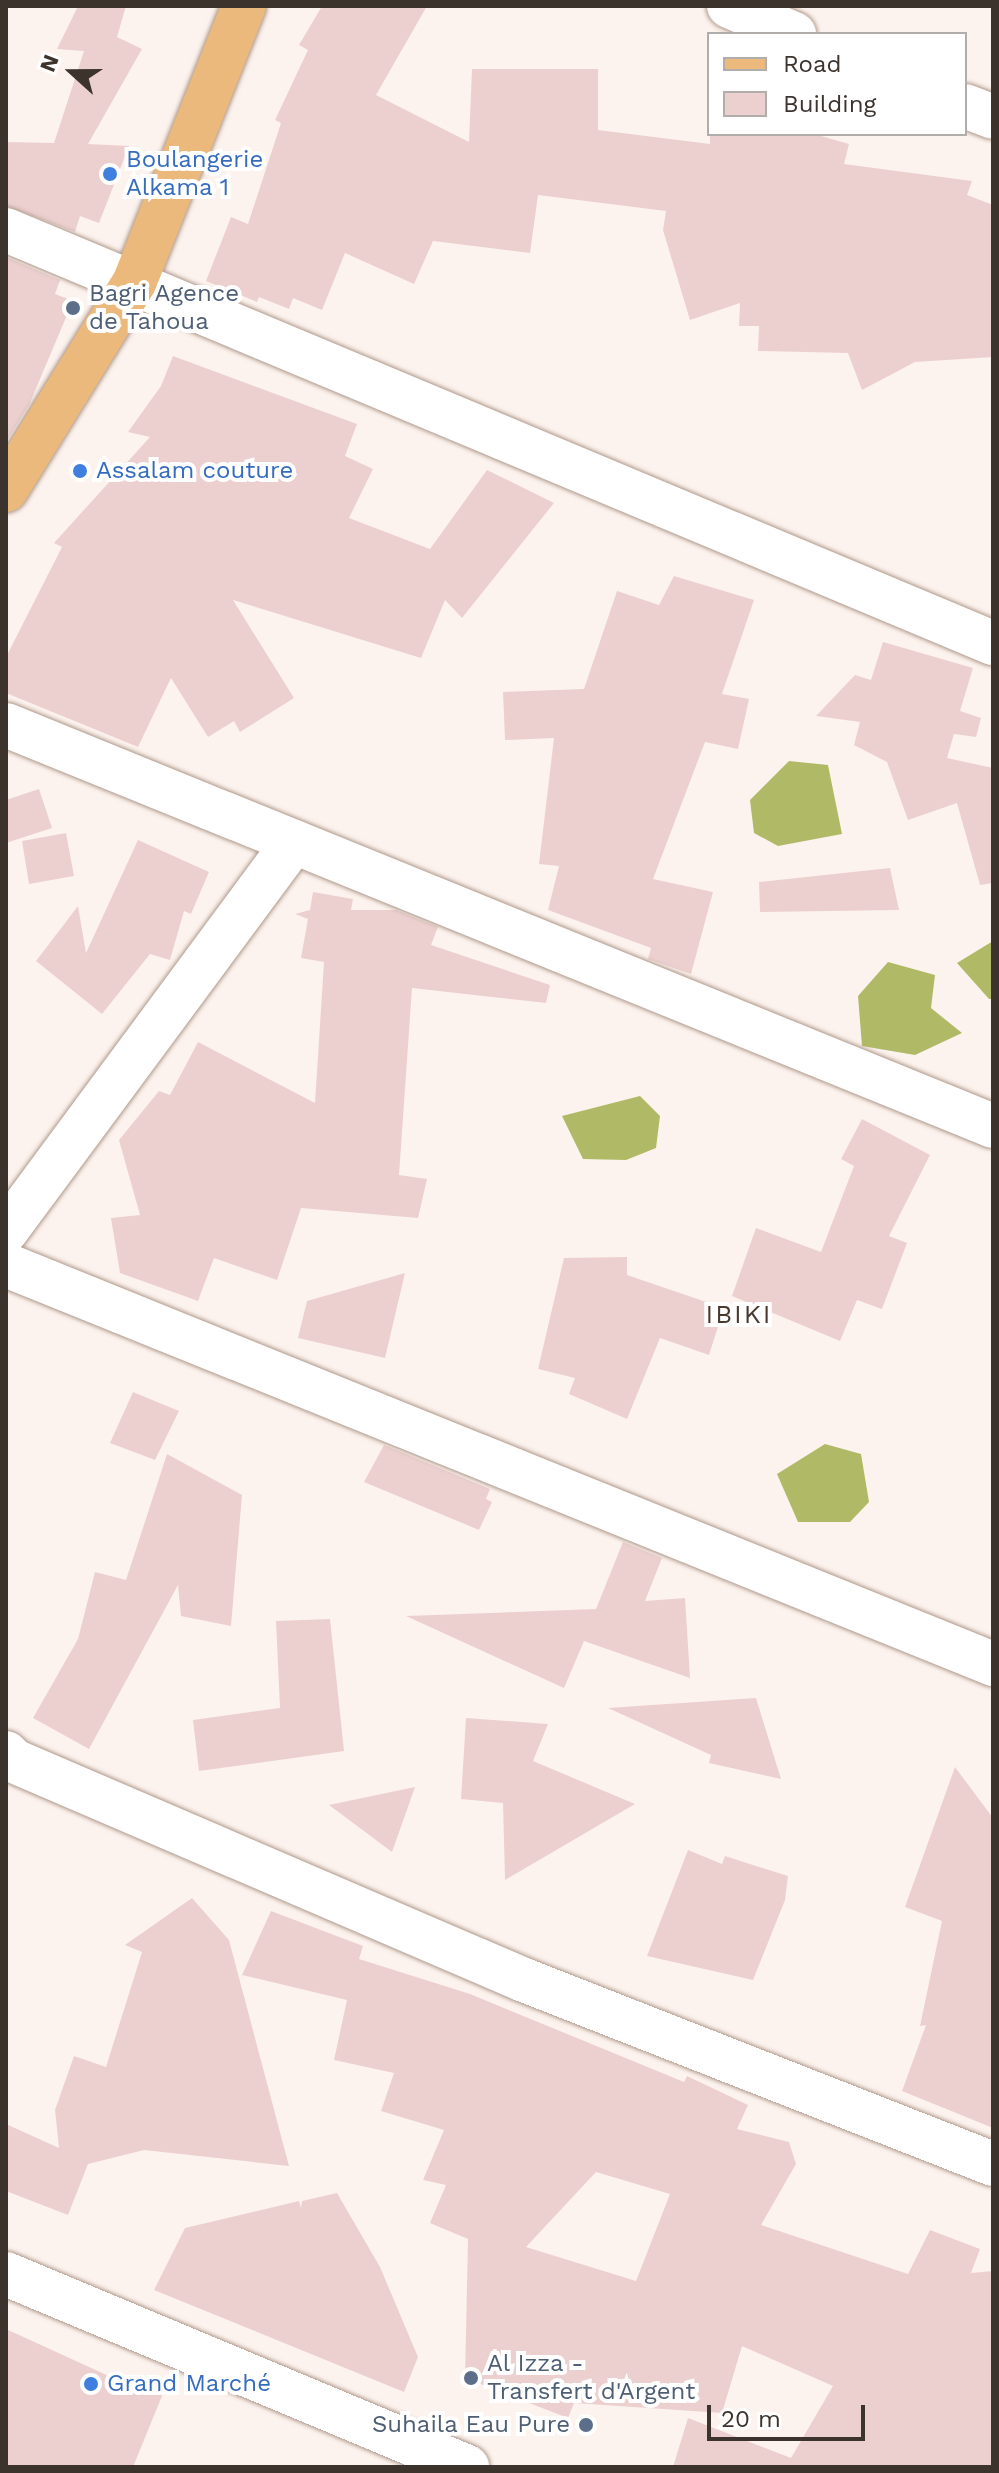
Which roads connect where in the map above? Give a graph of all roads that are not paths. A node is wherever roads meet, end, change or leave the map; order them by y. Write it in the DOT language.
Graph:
graph roads {
  1 [pos="244,6"];
  2 [pos="729,6"];
  3 [pos="789,32"];
  4 [pos="967,107"];
  5 [pos="993,117"];
  6 [pos="6,230"];
  7 [pos="135,281"];
  8 [pos="6,490"];
  9 [pos="993,643"];
  10 [pos="6,725"];
  11 [pos="294,842"];
  12 [pos="993,1126"];
  13 [pos="6,1231"];
  14 [pos="6,1265"];
  15 [pos="993,1664"];
  16 [pos="6,1753"];
  17 [pos="993,2164"];
  18 [pos="6,2274"];
  19 [pos="467,2467"];
  1 -- 7 [label="main road"];
  2 -- 3 [label="street"];
  4 -- 5 [label="street"];
  6 -- 7 [label="street"];
  7 -- 8 [label="main road"];
  7 -- 9 [label="street"];
  10 -- 11 [label="street"];
  11 -- 12 [label="street"];
  11 -- 13 [label="street"];
  14 -- 15 [label="street"];
  16 -- 17 [label="street"];
  18 -- 19 [label="street"];
}
